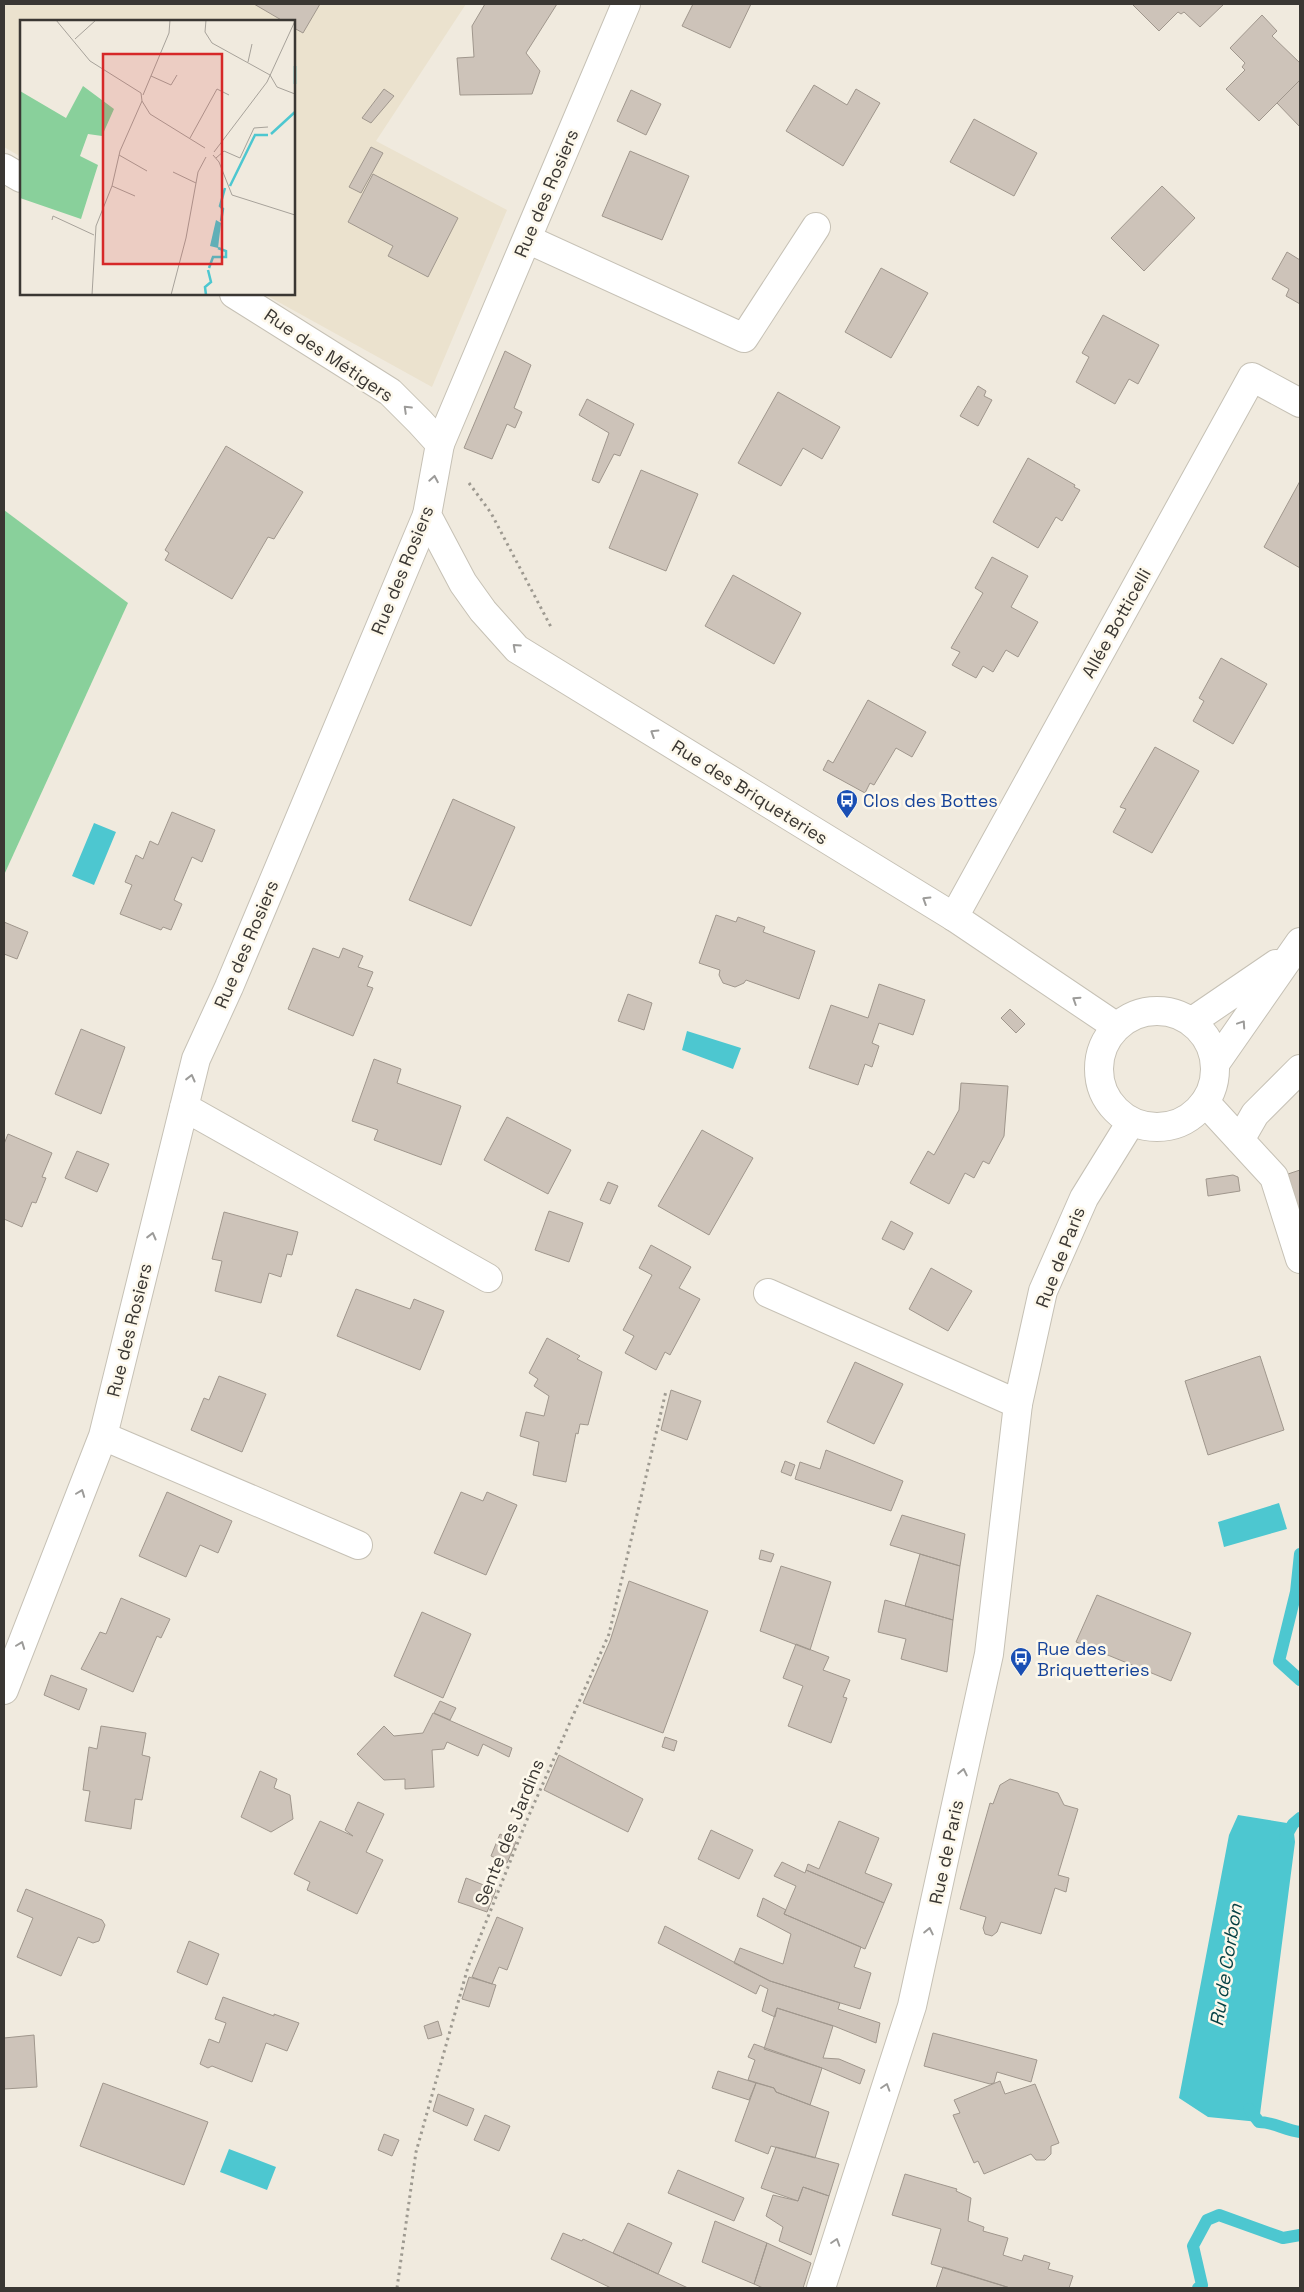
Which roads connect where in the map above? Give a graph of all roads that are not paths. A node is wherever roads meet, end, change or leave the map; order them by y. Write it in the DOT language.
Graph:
graph roads {
  1 [pos="626,4"];
  2 [pos="4,168"];
  3 [pos="20,177"];
  4 [pos="816,227"];
  5 [pos="527,239"];
  6 [pos="236,295"];
  7 [pos="1300,403"];
  8 [pos="440,444"];
  9 [pos="428,514"];
  10 [pos="954,917"];
  11 [pos="1295,948"];
  12 [pos="1191,1022"];
  13 [pos="1117,1027"];
  14 [pos="1215,1064"];
  15 [pos="1300,1069"];
  16 [pos="1205,1102"];
  17 [pos="184,1107"];
  18 [pos="1131,1122"];
  19 [pos="1240,1140"];
  20 [pos="1300,1259"];
  21 [pos="488,1278"];
  22 [pos="768,1293"];
  23 [pos="1018,1404"];
  24 [pos="103,1436"];
  25 [pos="358,1545"];
  26 [pos="4,1690"];
  27 [pos="821,2288"];
  1 -- 5 [label="street, Rue des Rosiers"];
  2 -- 3 [label="street"];
  4 -- 5 [label="street"];
  5 -- 8 [label="street, Rue des Rosiers"];
  8 -- 6 [label="street, Rue des Métigers, one-way"];
  7 -- 10 [label="street, Allée Botticelli"];
  9 -- 8 [label="street, Rue des Rosiers, one-way"];
  10 -- 9 [label="street, Rue des Briqueteries, one-way"];
  17 -- 9 [label="street, Rue des Rosiers, one-way"];
  13 -- 10 [label="street, Rue des Briqueteries, one-way"];
  11 -- 12 [label="street"];
  14 -- 11 [label="street, one-way"];
  12 -- 13 [label="street"];
  12 -- 14 [label="street"];
  13 -- 18 [label="street"];
  14 -- 16 [label="street"];
  15 -- 19 [label="street"];
  16 -- 18 [label="street"];
  16 -- 19 [label="street"];
  17 -- 21 [label="street"];
  24 -- 17 [label="street, Rue des Rosiers, one-way"];
  18 -- 23 [label="street, Rue de Paris"];
  19 -- 20 [label="street"];
  22 -- 23 [label="street"];
  27 -- 23 [label="street, Rue de Paris, one-way"];
  24 -- 25 [label="street"];
  26 -- 24 [label="street, Rue des Rosiers, one-way"];
}
